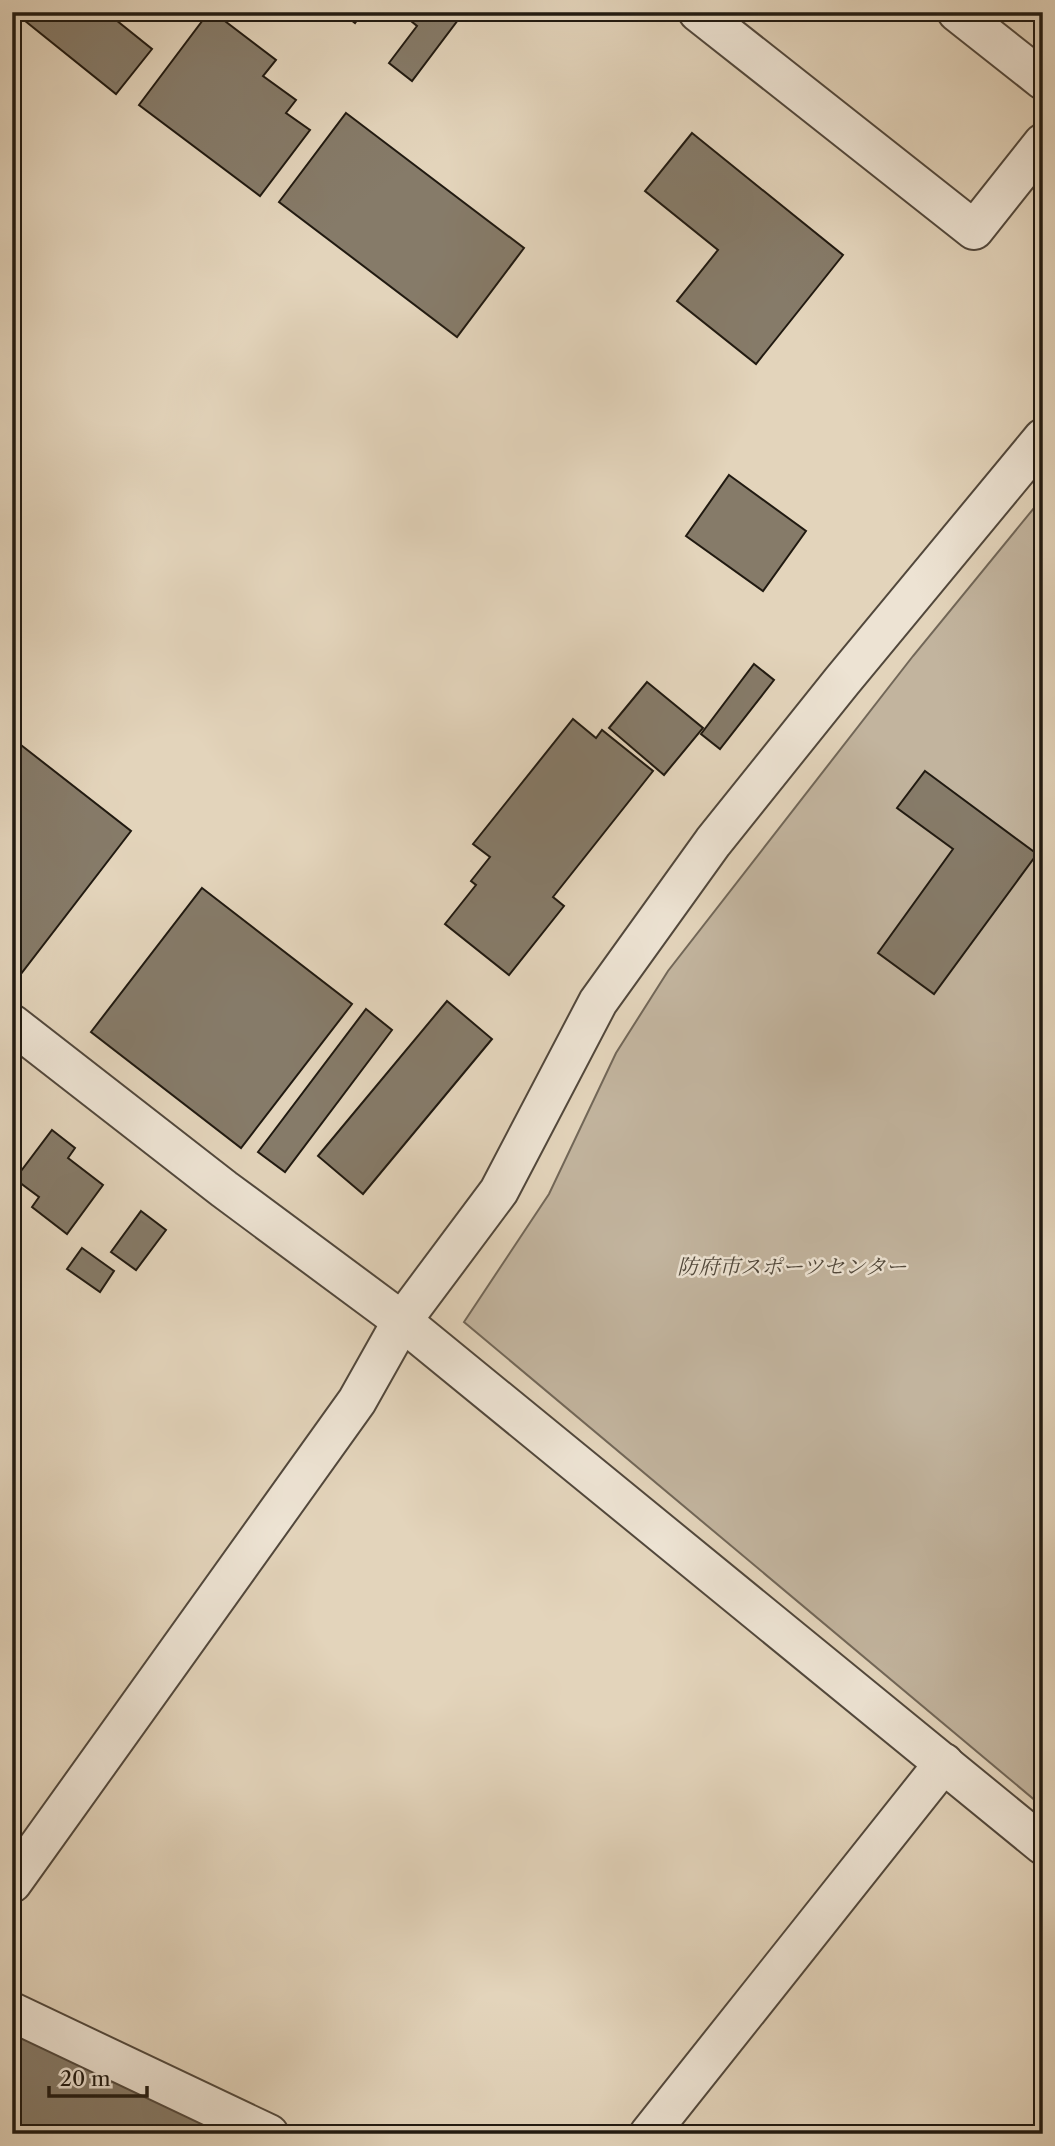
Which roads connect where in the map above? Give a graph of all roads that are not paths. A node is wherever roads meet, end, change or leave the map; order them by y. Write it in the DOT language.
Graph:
graph roads {
  1 [pos="698,12"];
  2 [pos="957,12"];
  3 [pos="1043,80"];
  4 [pos="1043,143"];
  5 [pos="1043,438"];
  6 [pos="12,1024"];
  7 [pos="402,1321"];
  8 [pos="944,1763"];
  9 [pos="1043,1846"];
  10 [pos="12,1883"];
  11 [pos="12,2012"];
  12 [pos="269,2134"];
  13 [pos="649,2134"];
  1 -- 4 [label="street"];
  2 -- 3 [label="street"];
  5 -- 7 [label="street"];
  6 -- 7 [label="street"];
  7 -- 8 [label="street"];
  7 -- 10 [label="street"];
  8 -- 9 [label="street"];
  8 -- 13 [label="street"];
  11 -- 12 [label="street"];
}
